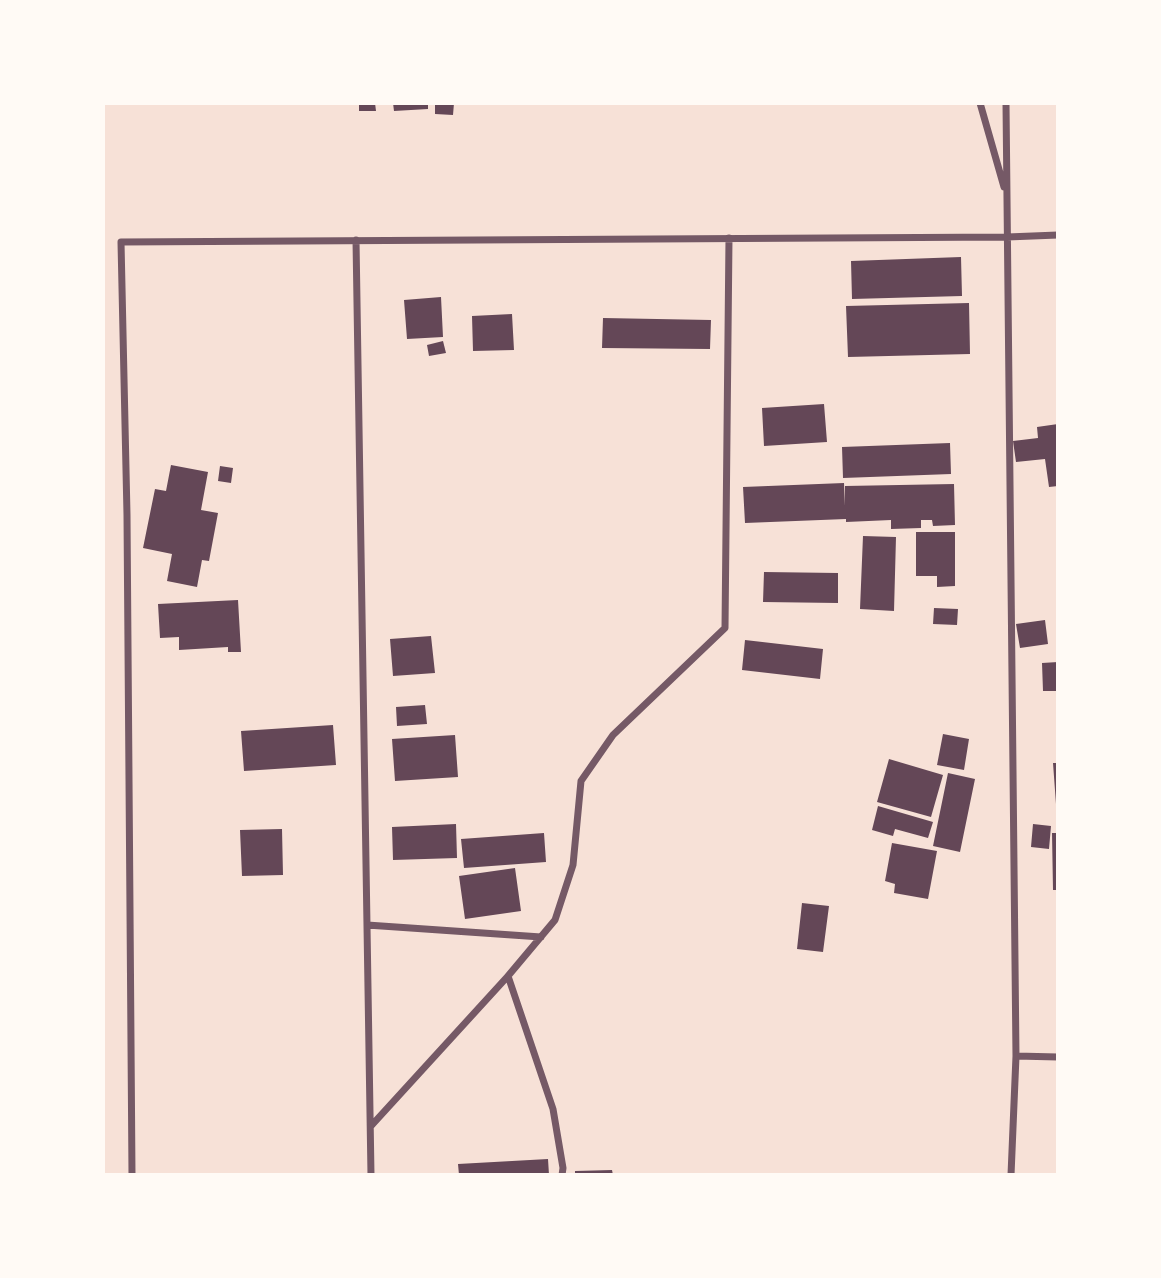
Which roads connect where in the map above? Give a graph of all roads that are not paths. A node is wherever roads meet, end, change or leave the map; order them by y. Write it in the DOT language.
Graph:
graph roads {
  1 [pos="980,103"];
  2 [pos="1006,103"];
  3 [pos="1007,198"];
  4 [pos="1058,235"];
  5 [pos="1007,237"];
  6 [pos="729,239"];
  7 [pos="356,240"];
  8 [pos="367,925"];
  9 [pos="541,937"];
  10 [pos="508,976"];
  11 [pos="1016,1056"];
  12 [pos="1058,1056"];
  13 [pos="370,1126"];
  14 [pos="132,1175"];
  15 [pos="371,1175"];
  16 [pos="562,1175"];
  17 [pos="1011,1175"];
  1 -- 3 [label="street"];
  2 -- 3 [label="street"];
  3 -- 5 [label="street"];
  4 -- 5 [label="street"];
  5 -- 6 [label="street"];
  5 -- 11 [label="street"];
  6 -- 7 [label="street"];
  6 -- 9 [label="street"];
  7 -- 8 [label="street"];
  7 -- 14 [label="street"];
  8 -- 9 [label="street"];
  8 -- 13 [label="street"];
  9 -- 10 [label="street"];
  10 -- 13 [label="street"];
  10 -- 16 [label="street"];
  11 -- 12 [label="street"];
  11 -- 17 [label="street"];
  13 -- 15 [label="street"];
}
